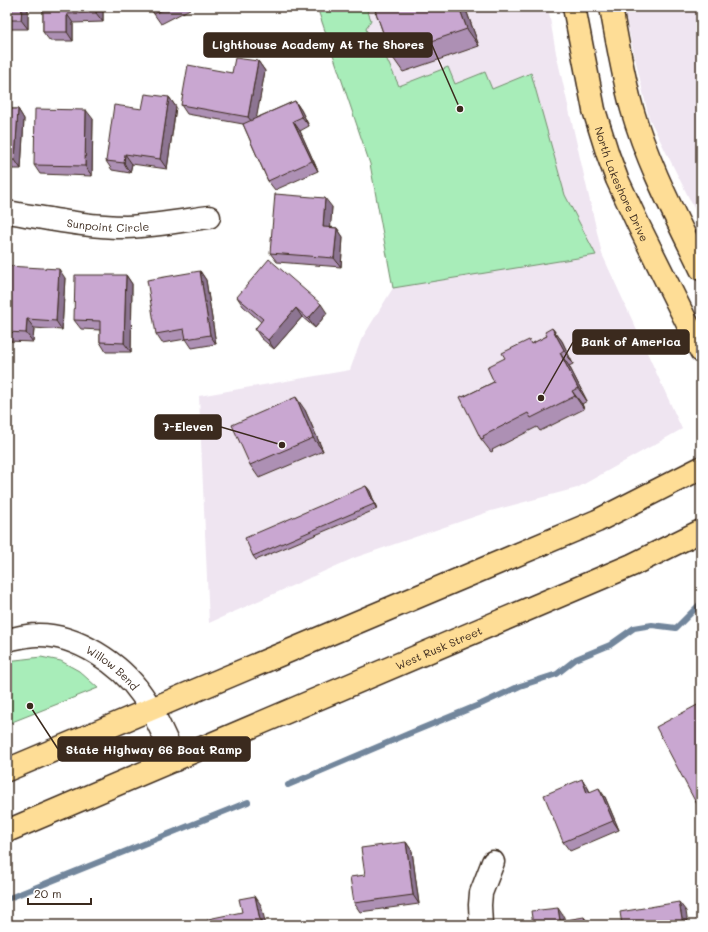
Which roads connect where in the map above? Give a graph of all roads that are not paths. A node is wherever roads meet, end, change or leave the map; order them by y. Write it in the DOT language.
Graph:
graph roads {
  1 [pos="574,7"];
  2 [pos="611,7"];
  3 [pos="7,212"];
  4 [pos="209,217"];
  5 [pos="701,269"];
  6 [pos="701,351"];
  7 [pos="701,468"];
  8 [pos="701,531"];
  9 [pos="7,640"];
  10 [pos="151,710"];
  11 [pos="175,760"];
  12 [pos="7,770"];
  13 [pos="7,832"];
  14 [pos="493,862"];
  15 [pos="481,925"];
  1 -- 6 [label="main road, North Lakeshore Drive"];
  2 -- 5 [label="main road"];
  3 -- 4 [label="street, Sunpoint Circle"];
  7 -- 10 [label="main road"];
  8 -- 11 [label="main road, West Rusk Street"];
  9 -- 10 [label="street, Willow Bend"];
  10 -- 11 [label="street, Willow Bend"];
  10 -- 12 [label="main road"];
  11 -- 13 [label="main road, West Rusk Street"];
  14 -- 15 [label="street"];
}
